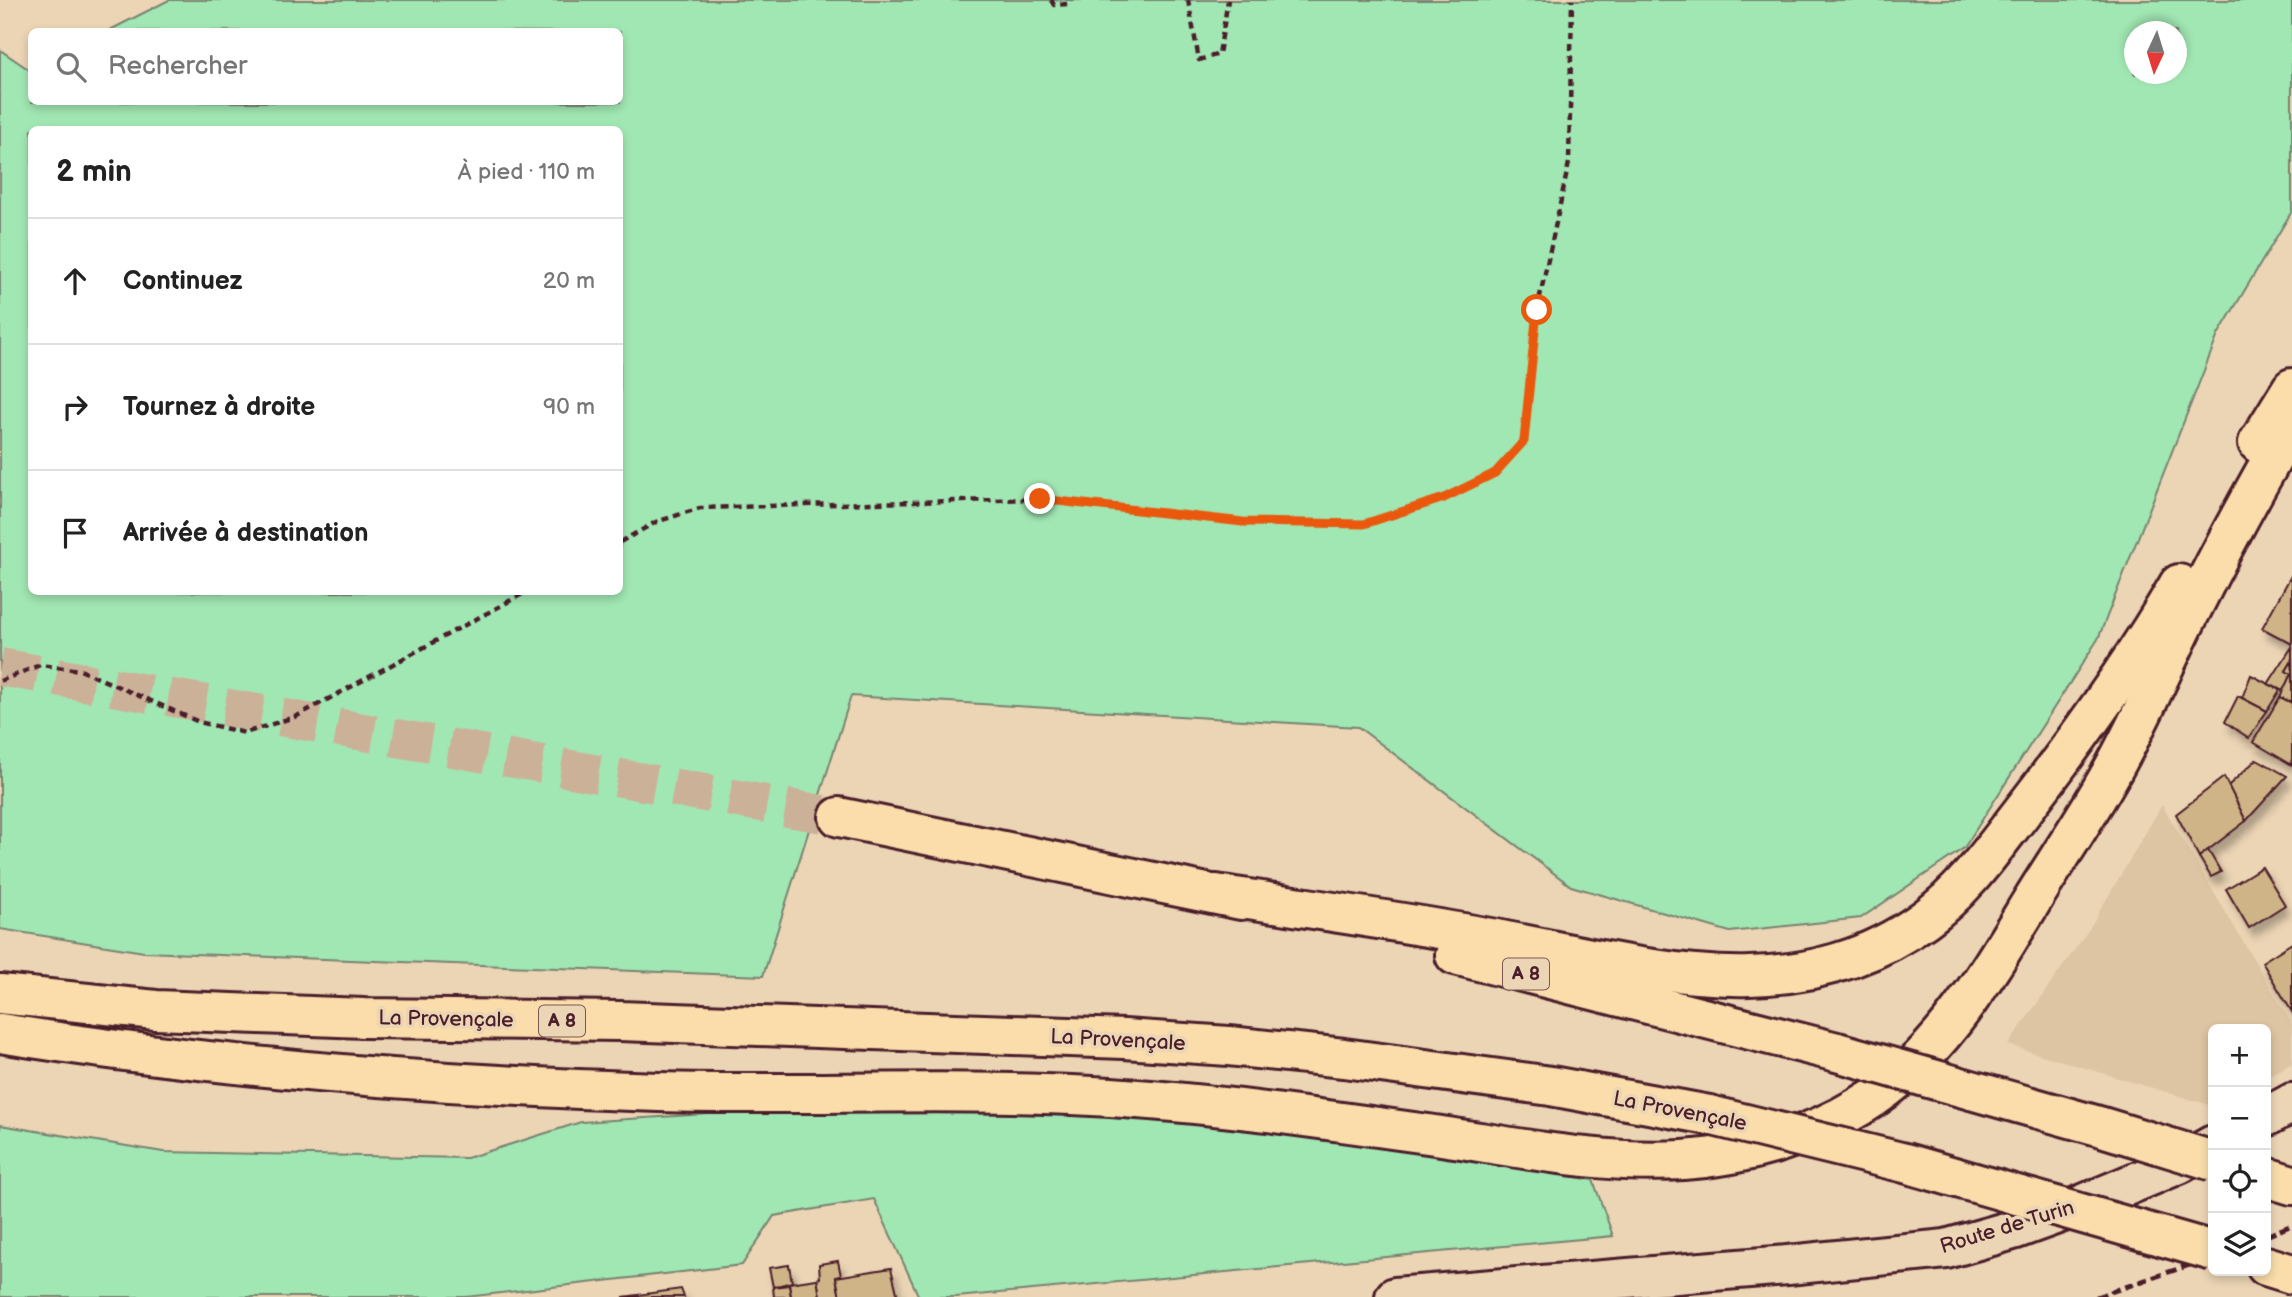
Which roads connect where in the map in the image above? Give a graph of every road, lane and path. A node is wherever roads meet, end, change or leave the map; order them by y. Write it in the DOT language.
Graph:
graph roads {
  1 [pos="1051,0"];
  2 [pos="1070,0"];
  3 [pos="1188,0"];
  4 [pos="1228,0"];
  5 [pos="1573,0"];
  6 [pos="2292,388"];
  7 [pos="2292,425"];
  8 [pos="623,540"];
  9 [pos="520,595"];
  10 [pos="0,681"];
  11 [pos="839,817"];
  12 [pos="1216,894"];
  13 [pos="0,995"];
  14 [pos="0,1032"];
  15 [pos="2292,1103"];
  16 [pos="2271,1114"];
  17 [pos="2208,1148"];
  18 [pos="2208,1159"];
  19 [pos="2271,1179"];
  20 [pos="2292,1185"];
  21 [pos="2208,1250"];
  22 [pos="2271,1268"];
  23 [pos="2292,1274"];
  24 [pos="1395,1297"];
  1 -- 2 [label="path"];
  3 -- 4 [label="path"];
  5 -- 8 [label="path"];
  6 -- 12 [label="highway"];
  7 -- 14 [label="highway"];
  9 -- 10 [label="path"];
  11 -- 12 [label="highway, A 8"];
  12 -- 18 [label="highway, A 8, bridge"];
  13 -- 21 [label="highway, La Provençale / A 8, bridge"];
  15 -- 16 [label="street"];
  17 -- 24 [label="street, Route de Turin"];
  19 -- 20 [label="highway"];
  22 -- 23 [label="highway"];
}
